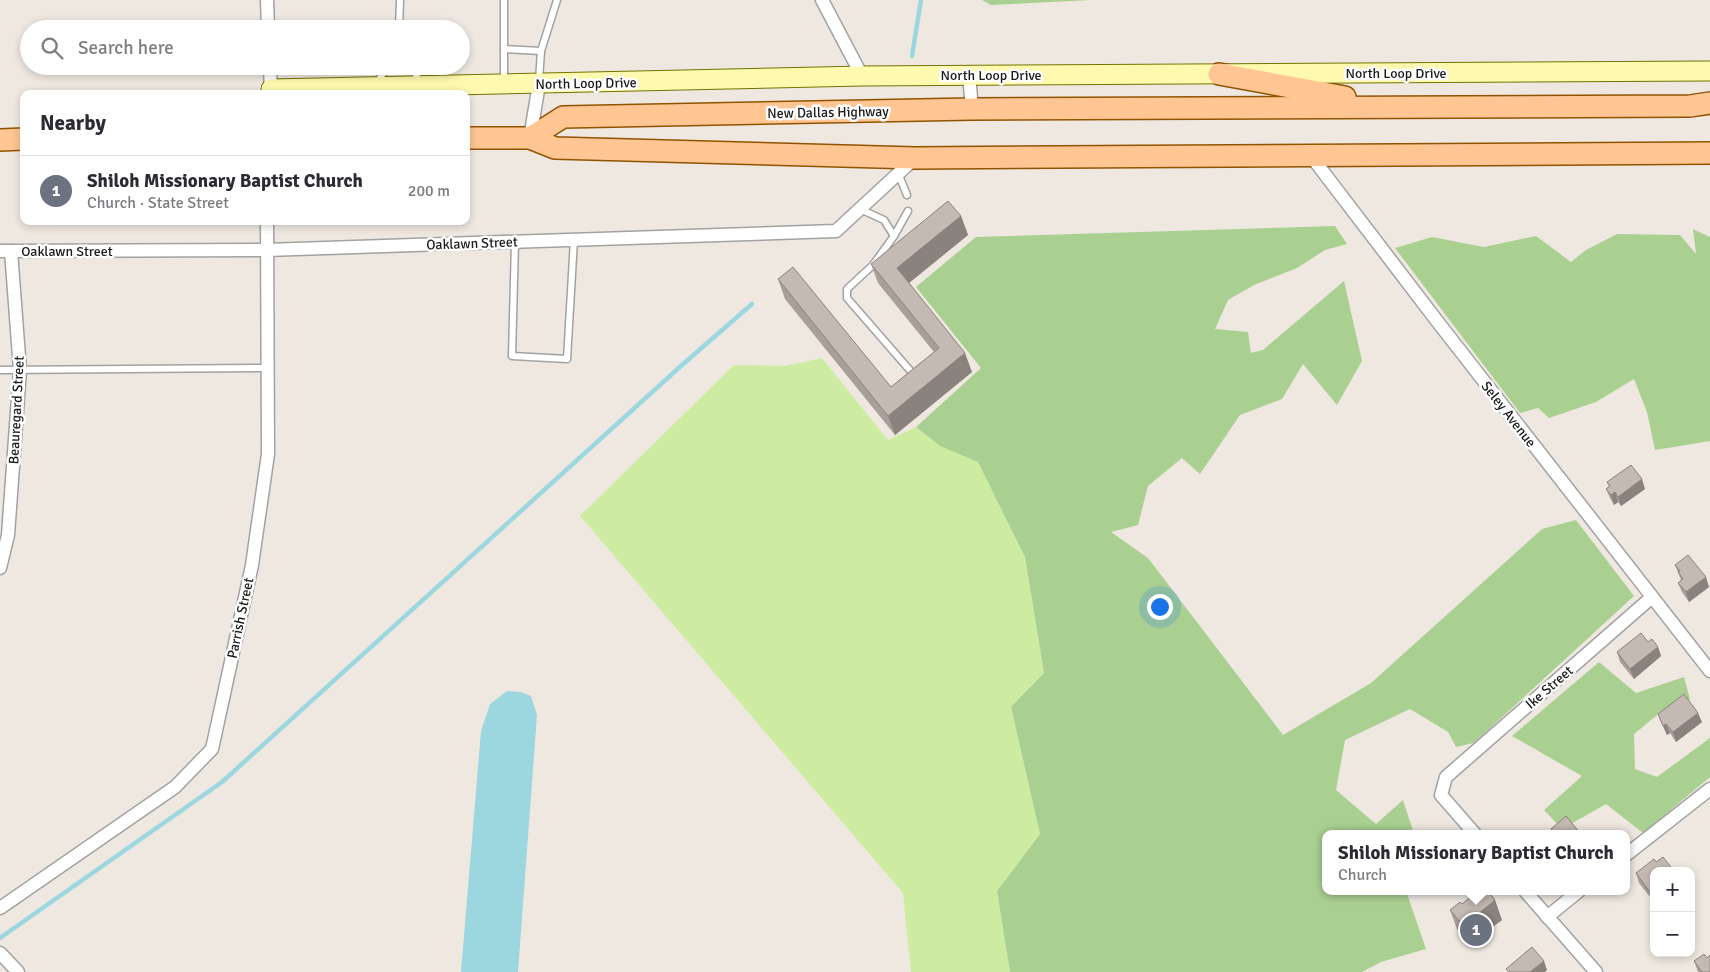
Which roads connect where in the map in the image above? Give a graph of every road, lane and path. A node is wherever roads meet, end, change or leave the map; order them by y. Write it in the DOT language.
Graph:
graph roads {
  1 [pos="267,0"];
  2 [pos="400,0"];
  3 [pos="504,0"];
  4 [pos="558,0"];
  5 [pos="822,0"];
  6 [pos="268,20"];
  7 [pos="399,20"];
  8 [pos="504,49"];
  9 [pos="541,51"];
  10 [pos="1710,71"];
  11 [pos="1219,74"];
  12 [pos="270,75"];
  13 [pos="382,75"];
  14 [pos="416,75"];
  15 [pos="969,75"];
  16 [pos="862,76"];
  17 [pos="504,84"];
  18 [pos="539,84"];
  19 [pos="423,86"];
  20 [pos="373,87"];
  21 [pos="271,90"];
  22 [pos="312,90"];
  23 [pos="1710,102"];
  24 [pos="1395,106"];
  25 [pos="972,109"];
  26 [pos="470,138"];
  27 [pos="530,138"];
  28 [pos="20,139"];
  29 [pos="0,140"];
  30 [pos="1710,153"];
  31 [pos="1311,156"];
  32 [pos="914,158"];
  33 [pos="898,173"];
  34 [pos="907,195"];
  35 [pos="860,209"];
  36 [pos="908,211"];
  37 [pos="267,225"];
  38 [pos="894,236"];
  39 [pos="574,240"];
  40 [pos="515,242"];
  41 [pos="266,250"];
  42 [pos="6,251"];
  43 [pos="267,368"];
  44 [pos="0,370"];
  45 [pos="20,370"];
  46 [pos="914,375"];
  47 [pos="0,568"];
  48 [pos="1652,597"];
  49 [pos="1710,671"];
  50 [pos="1710,789"];
  51 [pos="1472,830"];
  52 [pos="1630,851"];
  53 [pos="1529,895"];
  54 [pos="1574,895"];
  55 [pos="0,908"];
  56 [pos="1547,916"];
  57 [pos="0,953"];
  58 [pos="18,972"];
  59 [pos="1596,972"];
  1 -- 6 [label="street"];
  2 -- 7 [label="lane"];
  3 -- 8 [label="lane"];
  4 -- 9 [label="lane"];
  5 -- 16 [label="street"];
  8 -- 9 [label="lane"];
  8 -- 17 [label="lane"];
  9 -- 18 [label="lane"];
  10 -- 11 [label="street, North Loop Drive"];
  11 -- 15 [label="street, North Loop Drive"];
  11 -- 24 [label="main road"];
  12 -- 21 [label="street"];
  13 -- 20 [label="lane"];
  14 -- 19 [label="lane"];
  15 -- 16 [label="street, North Loop Drive"];
  15 -- 25 [label="street"];
  16 -- 18 [label="street, North Loop Drive"];
  17 -- 18 [label="street, North Loop Drive"];
  17 -- 19 [label="street, North Loop Drive"];
  18 -- 27 [label="street"];
  19 -- 20 [label="street, North Loop Drive"];
  20 -- 22 [label="street, North Loop Drive"];
  23 -- 24 [label="main road"];
  24 -- 25 [label="main road, New Dallas Highway"];
  25 -- 27 [label="main road, New Dallas Highway"];
  26 -- 27 [label="main road"];
  27 -- 32 [label="main road"];
  28 -- 29 [label="main road"];
  30 -- 31 [label="main road"];
  31 -- 32 [label="main road"];
  31 -- 48 [label="street, Seley Avenue"];
  32 -- 33 [label="street, Oaklawn Street"];
  33 -- 34 [label="lane"];
  33 -- 35 [label="street, Oaklawn Street"];
  35 -- 38 [label="lane"];
  35 -- 39 [label="street, Oaklawn Street"];
  36 -- 38 [label="lane"];
  37 -- 41 [label="street, Parrish Street"];
  38 -- 46 [label="lane"];
  39 -- 40 [label="street, Oaklawn Street"];
  39 -- 40 [label="lane"];
  40 -- 41 [label="street, Oaklawn Street"];
  41 -- 42 [label="street, Oaklawn Street"];
  41 -- 43 [label="street, Parrish Street"];
  42 -- 45 [label="street, Beauregard Street"];
  43 -- 45 [label="lane"];
  43 -- 55 [label="street, Parrish Street"];
  44 -- 45 [label="lane"];
  45 -- 47 [label="street, Beauregard Street"];
  48 -- 49 [label="street, Seley Avenue"];
  48 -- 51 [label="street, Ike Street"];
  50 -- 52 [label="street"];
  53 -- 56 [label="street"];
  54 -- 56 [label="street"];
  56 -- 59 [label="street"];
  57 -- 58 [label="street"];
}
